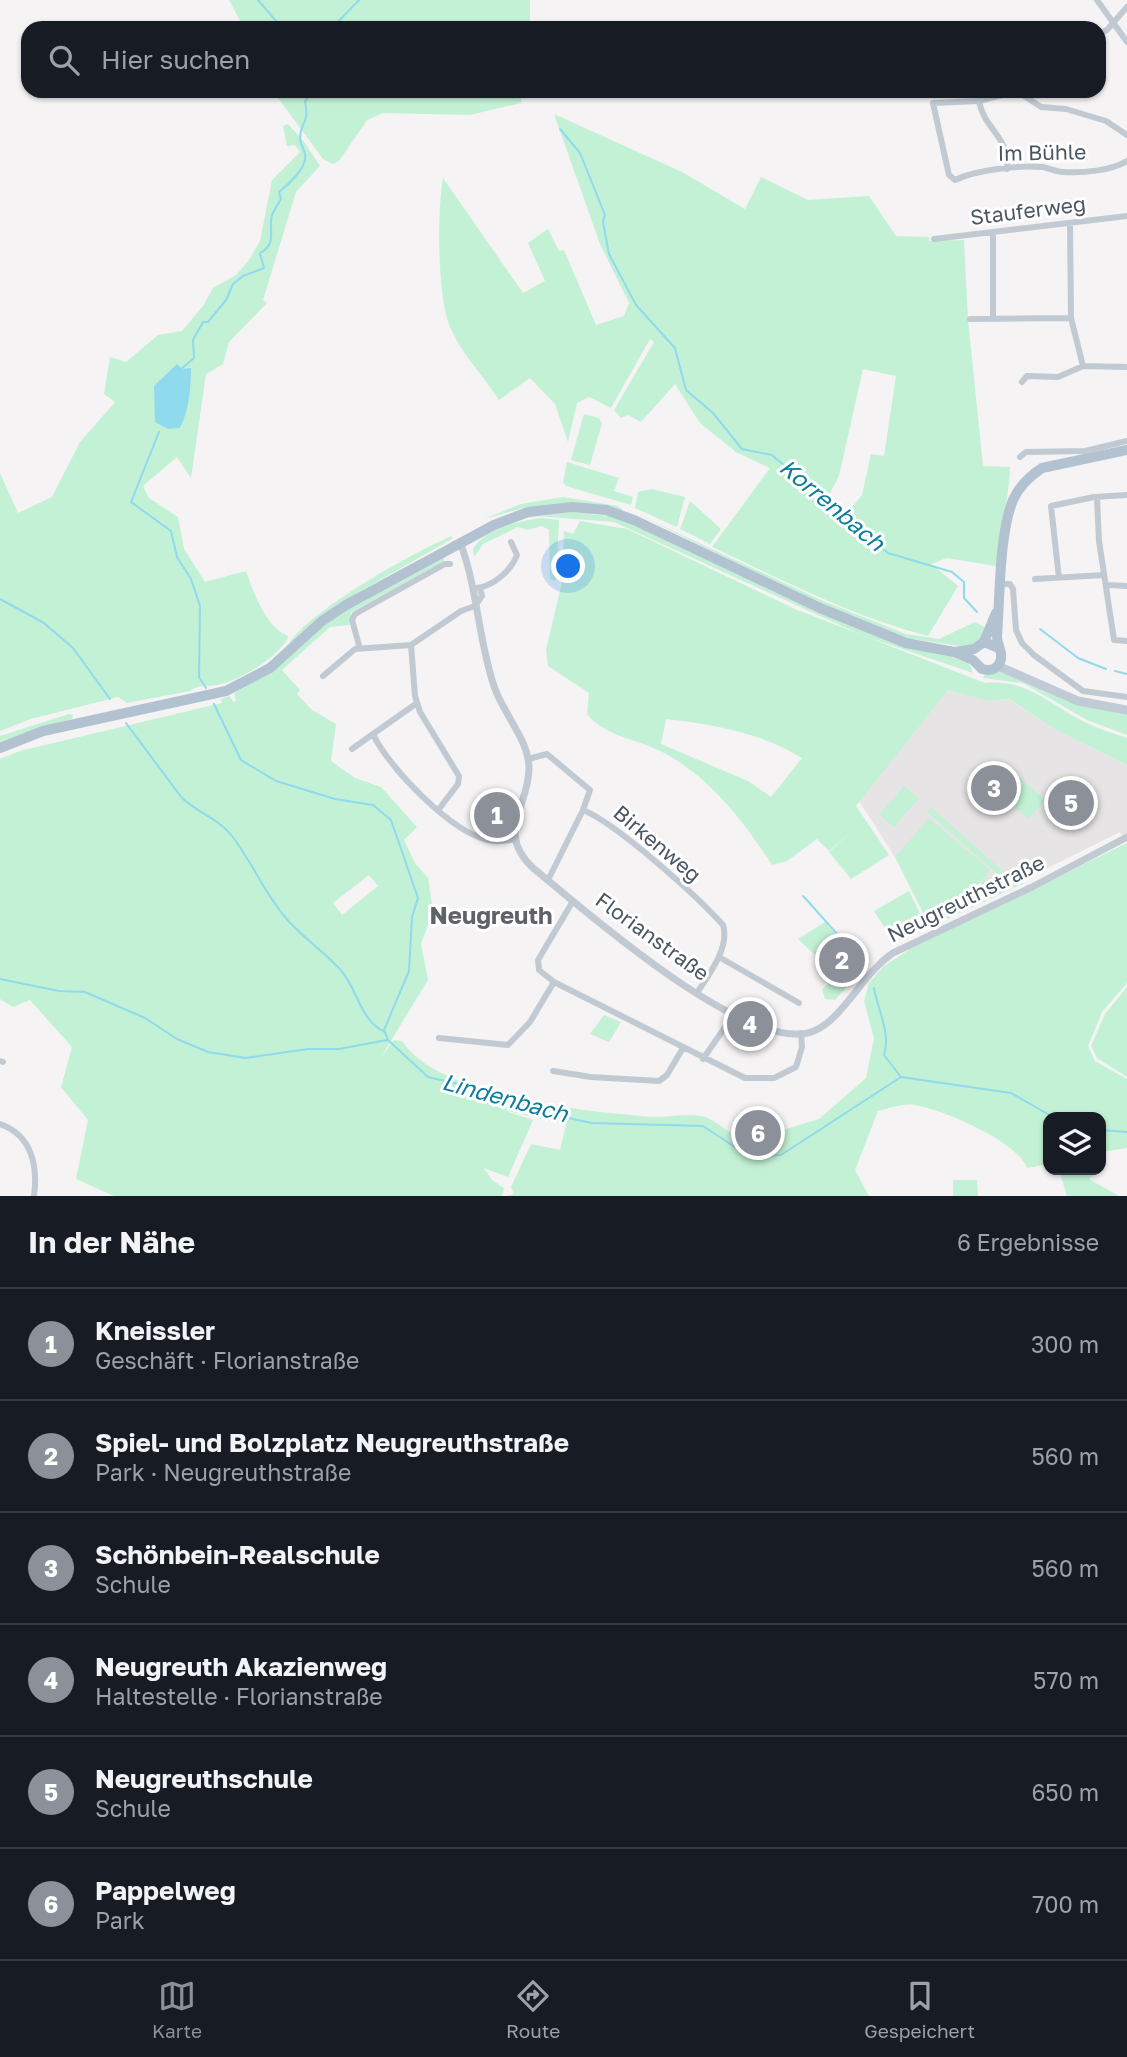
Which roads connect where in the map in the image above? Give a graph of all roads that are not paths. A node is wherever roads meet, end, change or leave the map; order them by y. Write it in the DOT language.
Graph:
graph roads {
  1 [pos="1097,0"];
  2 [pos="1127,7"];
  3 [pos="1113,24"];
  4 [pos="1106,29"];
  5 [pos="1127,42"];
  6 [pos="990,98"];
  7 [pos="1028,98"];
  8 [pos="979,101"];
  9 [pos="1127,135"];
  10 [pos="1127,161"];
  11 [pos="1007,169"];
  12 [pos="1127,216"];
  13 [pos="1070,224"];
  14 [pos="993,233"];
  15 [pos="934,239"];
  16 [pos="993,318"];
  17 [pos="1071,318"];
  18 [pos="970,319"];
  19 [pos="1083,366"];
  20 [pos="1127,367"];
  21 [pos="1022,382"];
  22 [pos="1127,441"];
  23 [pos="1127,450"];
  24 [pos="1020,457"];
  25 [pos="1127,495"];
  26 [pos="1097,497"];
  27 [pos="460,542"];
  28 [pos="511,542"];
  29 [pos="450,564"];
  30 [pos="1104,575"];
  31 [pos="1059,578"];
  32 [pos="1035,579"];
  33 [pos="1002,584"];
  34 [pos="1108,585"];
  35 [pos="1127,586"];
  36 [pos="476,588"];
  37 [pos="475,606"];
  38 [pos="998,606"];
  39 [pos="1127,641"];
  40 [pos="984,642"];
  41 [pos="411,645"];
  42 [pos="360,649"];
  43 [pos="1000,650"];
  44 [pos="974,655"];
  45 [pos="998,666"];
  46 [pos="1018,672"];
  47 [pos="323,676"];
  48 [pos="1127,697"];
  49 [pos="417,703"];
  50 [pos="1127,710"];
  51 [pos="373,734"];
  52 [pos="0,748"];
  53 [pos="352,749"];
  54 [pos="528,759"];
  55 [pos="439,809"];
  56 [pos="583,810"];
  57 [pos="1127,837"];
  58 [pos="515,839"];
  59 [pos="548,880"];
  60 [pos="573,901"];
  61 [pos="719,957"];
  62 [pos="554,982"];
  63 [pos="697,993"];
  64 [pos="799,1003"];
  65 [pos="734,1014"];
  66 [pos="801,1033"];
  67 [pos="439,1038"];
  68 [pos="683,1048"];
  69 [pos="703,1059"];
  70 [pos="553,1071"];
  71 [pos="0,1124"];
  72 [pos="34,1196"];
  1 -- 3 [label="street"];
  2 -- 3 [label="street"];
  3 -- 4 [label="street"];
  3 -- 5 [label="street"];
  6 -- 8 [label="street"];
  7 -- 9 [label="street"];
  8 -- 11 [label="street"];
  8 -- 11 [label="street, Im Bühle"];
  10 -- 11 [label="street, Im Bühle"];
  12 -- 13 [label="street, Stauferweg"];
  13 -- 14 [label="street, Stauferweg"];
  13 -- 17 [label="street"];
  14 -- 15 [label="street, Stauferweg"];
  14 -- 16 [label="street"];
  16 -- 17 [label="street"];
  16 -- 18 [label="street"];
  17 -- 19 [label="street"];
  19 -- 20 [label="street"];
  19 -- 21 [label="street"];
  22 -- 24 [label="street"];
  23 -- 33 [label="main road"];
  25 -- 26 [label="street"];
  26 -- 30 [label="street"];
  26 -- 31 [label="street"];
  27 -- 36 [label="street"];
  27 -- 44 [label="main road"];
  27 -- 52 [label="main road"];
  28 -- 36 [label="street"];
  29 -- 42 [label="street"];
  30 -- 31 [label="street"];
  30 -- 34 [label="street"];
  31 -- 32 [label="street"];
  33 -- 38 [label="main road"];
  33 -- 48 [label="street"];
  34 -- 35 [label="street"];
  34 -- 39 [label="street"];
  36 -- 37 [label="street"];
  37 -- 41 [label="street"];
  37 -- 54 [label="street"];
  38 -- 40 [label="main road"];
  38 -- 43 [label="main road"];
  40 -- 43 [label="main road"];
  40 -- 44 [label="main road"];
  41 -- 42 [label="street"];
  41 -- 49 [label="street"];
  42 -- 47 [label="street"];
  43 -- 45 [label="main road"];
  43 -- 46 [label="main road"];
  44 -- 45 [label="main road"];
  45 -- 46 [label="main road"];
  46 -- 50 [label="main road"];
  49 -- 51 [label="street"];
  49 -- 55 [label="street"];
  51 -- 53 [label="street"];
  51 -- 55 [label="street"];
  54 -- 56 [label="street, Birkenweg"];
  54 -- 58 [label="street"];
  55 -- 58 [label="street"];
  56 -- 59 [label="street"];
  56 -- 61 [label="street, Birkenweg"];
  57 -- 66 [label="street, Neugreuthstraße"];
  58 -- 59 [label="street, Florianstraße"];
  59 -- 60 [label="street, Florianstraße"];
  60 -- 62 [label="street"];
  60 -- 63 [label="street, Florianstraße"];
  61 -- 63 [label="street, Birkenweg"];
  61 -- 64 [label="street"];
  62 -- 67 [label="street"];
  62 -- 68 [label="street"];
  63 -- 65 [label="street, Florianstraße"];
  65 -- 66 [label="street, Florianstraße"];
  65 -- 69 [label="street"];
  66 -- 69 [label="street"];
  68 -- 69 [label="street"];
  68 -- 70 [label="street"];
  71 -- 72 [label="street"];
}
